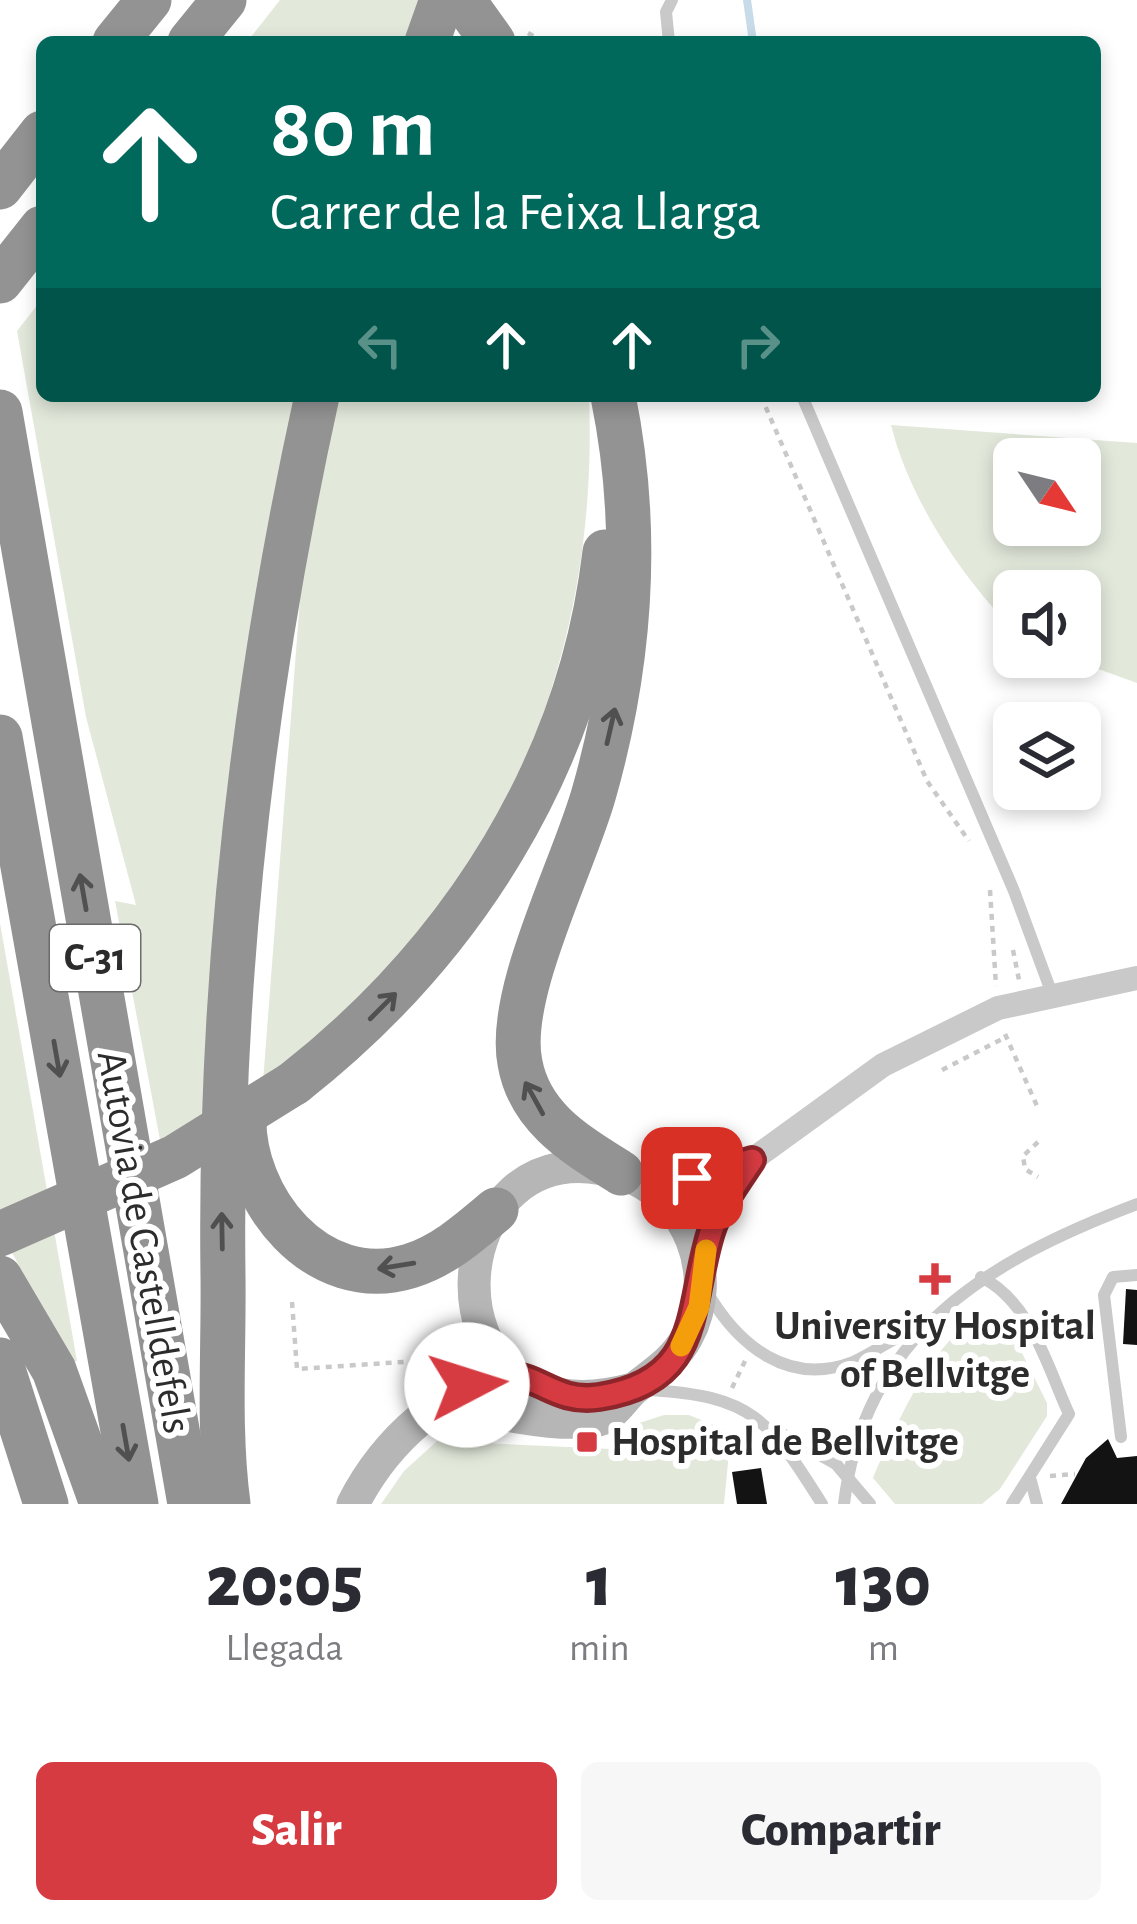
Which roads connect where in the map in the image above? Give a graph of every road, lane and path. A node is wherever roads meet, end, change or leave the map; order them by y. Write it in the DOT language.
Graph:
graph roads {
  1 [pos="148,0"];
  2 [pos="224,0"];
  3 [pos="672,0"];
  4 [pos="443,13"];
  5 [pos="120,36"];
  6 [pos="195,36"];
  7 [pos="483,36"];
  8 [pos="668,36"];
  9 [pos="36,142"];
  10 [pos="0,187"];
  11 [pos="36,236"];
  12 [pos="0,281"];
  13 [pos="316,402"];
  14 [pos="612,402"];
  15 [pos="613,402"];
  16 [pos="764,402"];
  17 [pos="805,402"];
  18 [pos="0,412"];
  19 [pos="262,685"];
  20 [pos="0,737"];
  21 [pos="974,848"];
  22 [pos="984,872"];
  23 [pos="995,915"];
  24 [pos="1005,923"];
  25 [pos="1010,938"];
  26 [pos="1137,979"];
  27 [pos="1019,984"];
  28 [pos="995,992"];
  29 [pos="1052,994"];
  30 [pos="942,1070"];
  31 [pos="1036,1106"];
  32 [pos="1037,1142"];
  33 [pos="752,1160"];
  34 [pos="629,1176"];
  35 [pos="1039,1177"];
  36 [pos="1137,1204"];
  37 [pos="496,1210"];
  38 [pos="0,1234"];
  39 [pos="1137,1275"];
  40 [pos="981,1277"];
  41 [pos="0,1278"];
  42 [pos="701,1278"];
  43 [pos="292,1302"];
  44 [pos="922,1329"];
  45 [pos="746,1358"];
  46 [pos="0,1360"];
  47 [pos="513,1374"];
  48 [pos="634,1389"];
  49 [pos="445,1392"];
  50 [pos="729,1394"];
  51 [pos="775,1429"];
  52 [pos="1121,1437"];
  53 [pos="847,1477"];
  54 [pos="1031,1481"];
  55 [pos="46,1504"];
  56 [pos="102,1504"];
  57 [pos="136,1504"];
  58 [pos="190,1504"];
  59 [pos="228,1504"];
  60 [pos="352,1504"];
  61 [pos="822,1504"];
  62 [pos="844,1504"];
  63 [pos="870,1504"];
  64 [pos="1012,1504"];
  65 [pos="1037,1504"];
  1 -- 5 [label="highway"];
  2 -- 6 [label="highway"];
  3 -- 8 [label="lane"];
  4 -- 7 [label="highway"];
  9 -- 10 [label="highway"];
  11 -- 12 [label="highway"];
  13 -- 19 [label="highway"];
  38 -- 14 [label="highway, one-way, bridge"];
  34 -- 15 [label="highway, one-way"];
  16 -- 21 [label="path"];
  17 -- 29 [label="lane"];
  58 -- 18 [label="highway, Autovia de Castelldefels / C-31, one-way"];
  37 -- 19 [label="highway, one-way"];
  59 -- 19 [label="highway, one-way"];
  20 -- 57 [label="highway, Autovia de Castelldefels / C-31, one-way"];
  22 -- 23 [label="path"];
  23 -- 24 [label="path"];
  23 -- 28 [label="path"];
  25 -- 27 [label="path"];
  26 -- 29 [label="street"];
  29 -- 33 [label="street"];
  30 -- 31 [label="path"];
  32 -- 35 [label="path"];
  33 -- 34 [label="street"];
  33 -- 42 [label="street"];
  34 -- 37 [label="street"];
  34 -- 42 [label="street"];
  36 -- 40 [label="lane"];
  37 -- 47 [label="street"];
  39 -- 52 [label="lane"];
  40 -- 44 [label="lane"];
  40 -- 54 [label="lane"];
  41 -- 56 [label="highway"];
  42 -- 44 [label="lane"];
  42 -- 48 [label="street"];
  43 -- 49 [label="path"];
  44 -- 53 [label="lane"];
  45 -- 50 [label="path"];
  46 -- 55 [label="highway"];
  47 -- 48 [label="street"];
  47 -- 49 [label="street"];
  48 -- 49 [label="street"];
  48 -- 51 [label="lane"];
  49 -- 60 [label="street"];
  51 -- 53 [label="lane"];
  51 -- 61 [label="lane"];
  53 -- 62 [label="lane"];
  53 -- 63 [label="lane"];
  54 -- 64 [label="lane"];
  54 -- 65 [label="lane"];
}
